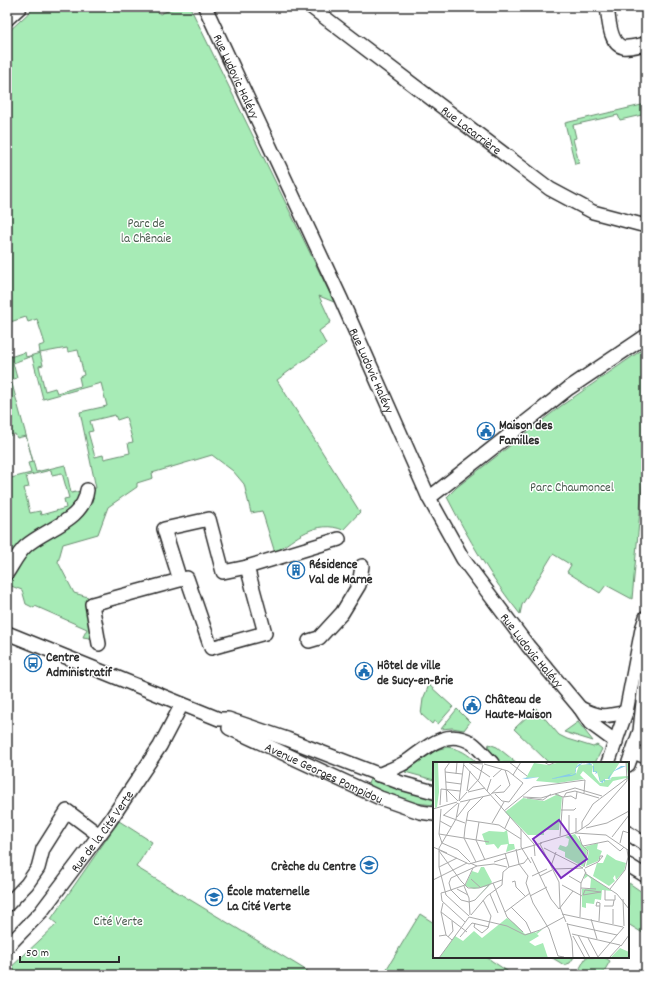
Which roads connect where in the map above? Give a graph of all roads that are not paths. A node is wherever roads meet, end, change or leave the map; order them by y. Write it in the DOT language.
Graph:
graph roads {
  1 [pos="20,7"];
  2 [pos="206,7"];
  3 [pos="311,7"];
  4 [pos="607,7"];
  5 [pos="7,19"];
  6 [pos="646,44"];
  7 [pos="646,226"];
  8 [pos="646,336"];
  9 [pos="87,490"];
  10 [pos="428,498"];
  11 [pos="339,539"];
  12 [pos="362,566"];
  13 [pos="247,567"];
  14 [pos="7,573"];
  15 [pos="180,580"];
  16 [pos="646,617"];
  17 [pos="7,633"];
  18 [pos="309,641"];
  19 [pos="99,644"];
  20 [pos="646,674"];
  21 [pos="182,704"];
  22 [pos="580,708"];
  23 [pos="626,712"];
  24 [pos="219,719"];
  25 [pos="616,742"];
  26 [pos="633,752"];
  27 [pos="646,758"];
  28 [pos="491,762"];
  29 [pos="608,762"];
  30 [pos="629,763"];
  31 [pos="378,775"];
  32 [pos="433,792"];
  33 [pos="433,814"];
  34 [pos="629,834"];
  35 [pos="99,835"];
  36 [pos="646,845"];
  37 [pos="629,866"];
  38 [pos="646,876"];
  39 [pos="7,905"];
  40 [pos="7,947"];
  1 -- 5 [label="street"];
  2 -- 10 [label="street, Rue Ludovic Halévy"];
  3 -- 7 [label="street, Rue Lacarrière"];
  4 -- 6 [label="street"];
  8 -- 10 [label="street"];
  9 -- 14 [label="street"];
  10 -- 22 [label="street, Rue Ludovic Halévy"];
  11 -- 13 [label="street"];
  12 -- 18 [label="street"];
  13 -- 15 [label="street"];
  13 -- 15 [label="street"];
  15 -- 19 [label="street"];
  16 -- 23 [label="street"];
  17 -- 21 [label="street, Avenue Georges Pompidou"];
  20 -- 26 [label="street"];
  21 -- 24 [label="street, Avenue Georges Pompidou"];
  21 -- 35 [label="street, Rue de la Cité Verte"];
  22 -- 23 [label="street, Rue Ludovic Halévy"];
  22 -- 25 [label="street, Rue Ludovic Halévy"];
  23 -- 25 [label="street"];
  24 -- 31 [label="street, Avenue Georges Pompidou"];
  24 -- 33 [label="street, Avenue Georges Pompidou"];
  25 -- 29 [label="street"];
  26 -- 27 [label="street"];
  26 -- 30 [label="street"];
  28 -- 31 [label="street, Avenue Georges Pompidou"];
  31 -- 32 [label="street, Avenue Georges Pompidou"];
  34 -- 36 [label="street"];
  35 -- 39 [label="street"];
  35 -- 40 [label="street, Rue de la Cité Verte"];
  37 -- 38 [label="street"];
}
